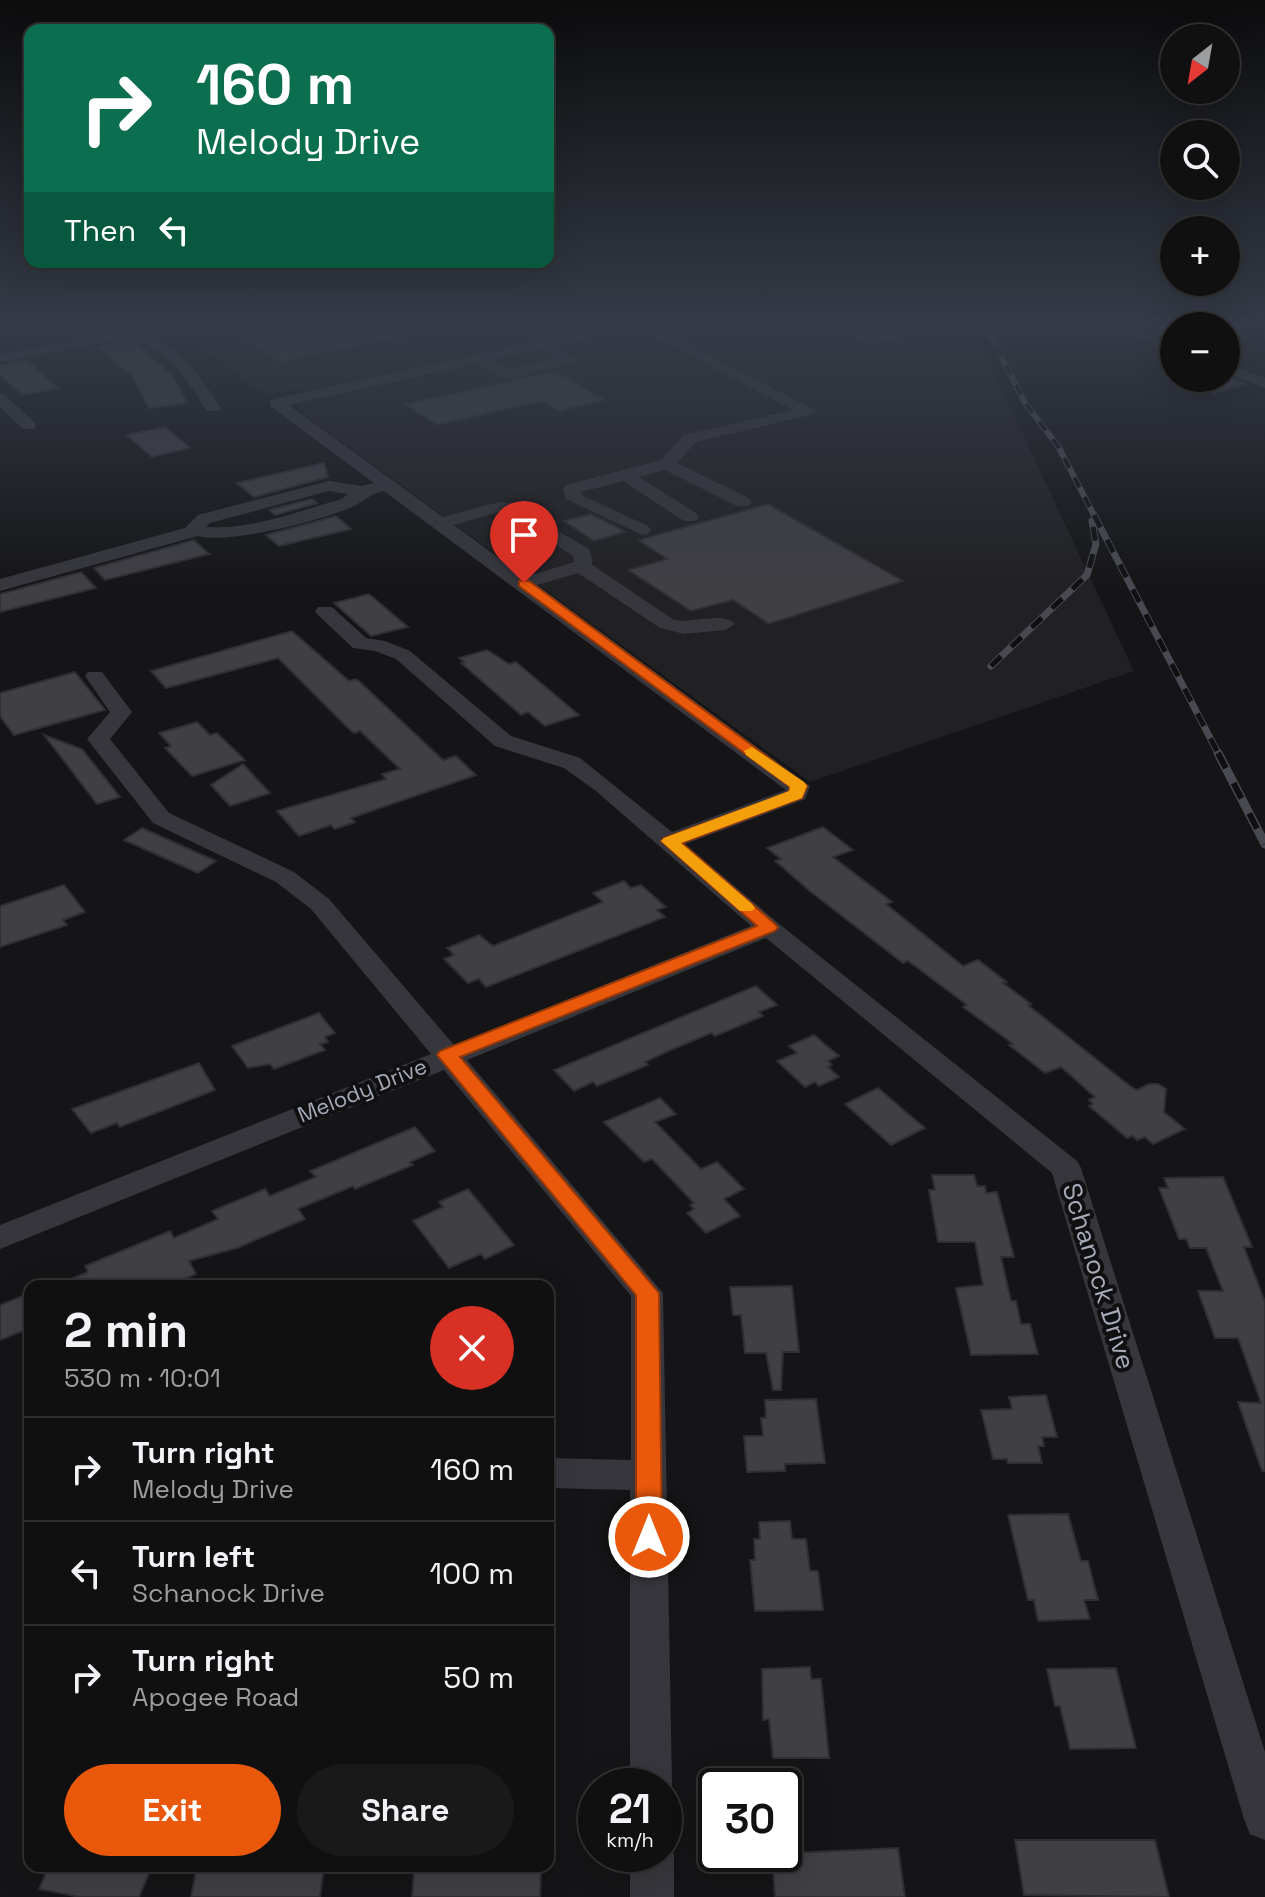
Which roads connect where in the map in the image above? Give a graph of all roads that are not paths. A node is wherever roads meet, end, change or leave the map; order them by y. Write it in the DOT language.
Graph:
graph roads {
  1 [pos="17,415"];
  2 [pos="291,415"];
  3 [pos="793,415"];
  4 [pos="29,426"];
  5 [pos="667,464"];
  6 [pos="625,475"];
  7 [pos="386,485"];
  8 [pos="743,502"];
  9 [pos="690,517"];
  10 [pos="439,523"];
  11 [pos="642,530"];
  12 [pos="581,566"];
  13 [pos="524,583"];
  14 [pos="0,585"];
  15 [pos="325,611"];
  16 [pos="725,624"];
  17 [pos="95,676"];
  18 [pos="670,841"];
  19 [pos="769,928"];
  20 [pos="447,1055"];
  21 [pos="0,1238"];
  22 [pos="554,1473"];
  23 [pos="649,1475"];
  24 [pos="651,1768"];
  25 [pos="1265,1819"];
  26 [pos="652,1872"];
  27 [pos="652,1897"];
  1 -- 4 [label="street"];
  2 -- 7 [label="street"];
  3 -- 5 [label="street"];
  5 -- 6 [label="street"];
  5 -- 8 [label="street"];
  6 -- 9 [label="street"];
  6 -- 11 [label="street"];
  7 -- 10 [label="street"];
  7 -- 14 [label="street"];
  10 -- 12 [label="street"];
  10 -- 13 [label="street"];
  12 -- 13 [label="street"];
  12 -- 16 [label="street"];
  13 -- 18 [label="street"];
  15 -- 18 [label="street, Schanock Drive"];
  17 -- 20 [label="street"];
  18 -- 19 [label="street, Schanock Drive"];
  19 -- 20 [label="street, Melody Drive"];
  19 -- 25 [label="street, Schanock Drive"];
  20 -- 21 [label="street, Melody Drive"];
  20 -- 23 [label="street"];
  22 -- 23 [label="street"];
  23 -- 24 [label="street"];
  26 -- 27 [label="street"];
}
